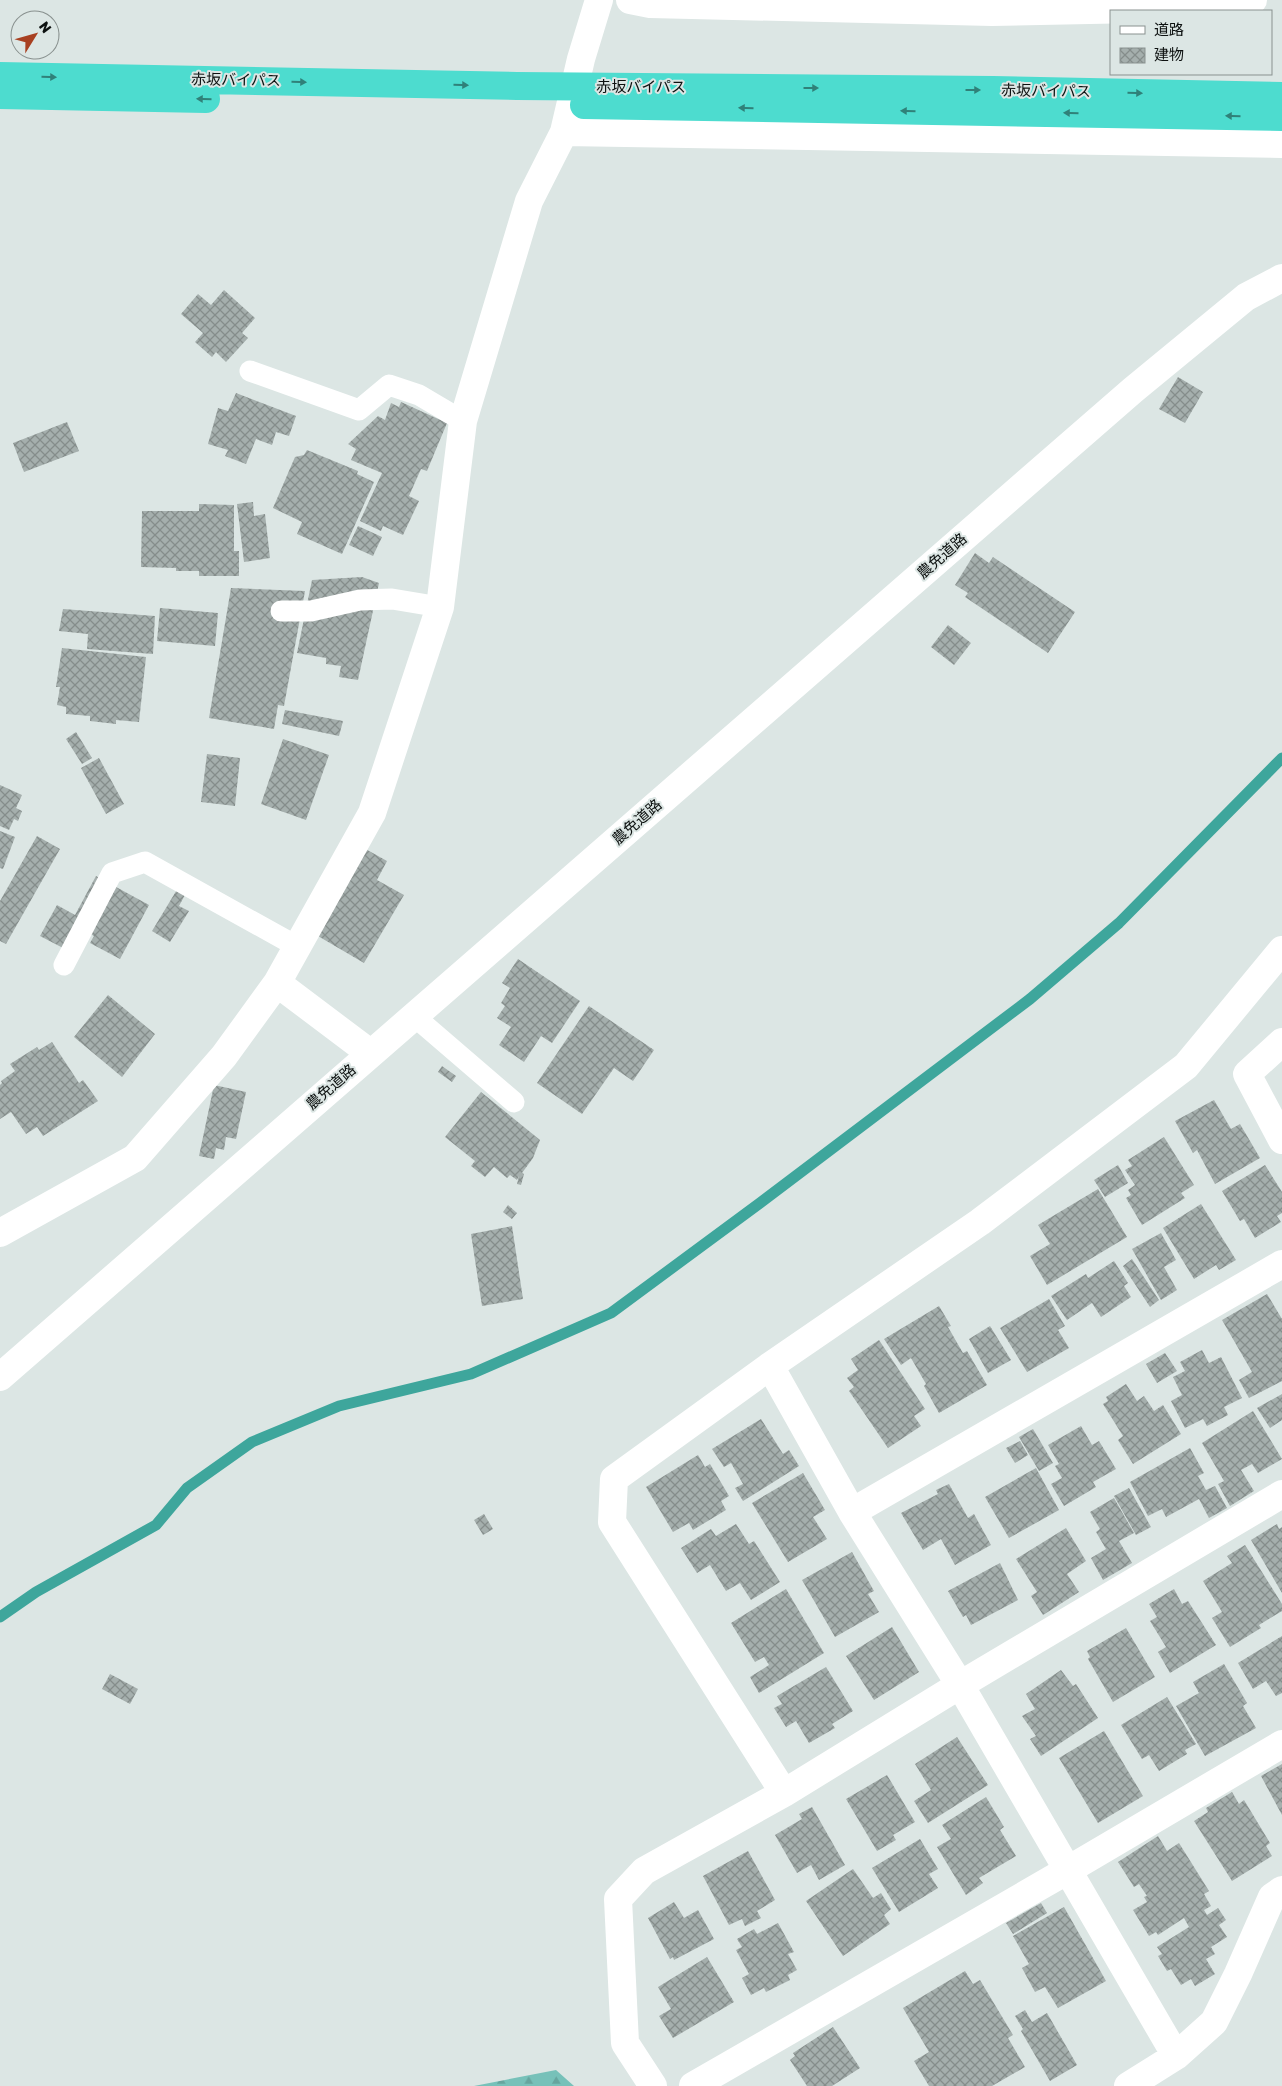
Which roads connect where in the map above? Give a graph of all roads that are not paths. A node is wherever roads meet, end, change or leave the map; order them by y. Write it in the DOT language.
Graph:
graph roads {
  1 [pos="599,0"];
  2 [pos="630,0"];
  3 [pos="1253,0"];
  4 [pos="986,6"];
  5 [pos="0,76"];
  6 [pos="0,95"];
  7 [pos="516,95"];
  8 [pos="1282,96"];
  9 [pos="1282,117"];
  10 [pos="564,132"];
  11 [pos="1282,144"];
  12 [pos="1282,278"];
  13 [pos="250,371"];
  14 [pos="463,421"];
  15 [pos="440,607"];
  16 [pos="281,611"];
  17 [pos="298,947"];
  18 [pos="1282,950"];
  19 [pos="64,965"];
  20 [pos="277,983"];
  21 [pos="414,1016"];
  22 [pos="1282,1042"];
  23 [pos="370,1053"];
  24 [pos="514,1102"];
  25 [pos="1282,1140"];
  26 [pos="0,1233"];
  27 [pos="1282,1264"];
  28 [pos="770,1366"];
  29 [pos="0,1376"];
  30 [pos="1282,1494"];
  31 [pos="852,1512"];
  32 [pos="960,1685"];
  33 [pos="1282,1744"];
  34 [pos="784,1793"];
  35 [pos="1068,1870"];
  36 [pos="1282,1890"];
  37 [pos="1176,2056"];
  38 [pos="653,2086"];
  39 [pos="693,2086"];
  40 [pos="1128,2086"];
  1 -- 10 [label="street"];
  2 -- 4 [label="street"];
  3 -- 4 [label="street"];
  5 -- 7 [label="highway, 赤坂バイパス, one-way"];
  7 -- 6 [label="highway, 赤坂バイパス, one-way"];
  7 -- 8 [label="highway, 赤坂バイパス, one-way"];
  9 -- 7 [label="highway, 赤坂バイパス, one-way"];
  10 -- 11 [label="street"];
  10 -- 14 [label="street"];
  12 -- 21 [label="street, 農免道路"];
  13 -- 14 [label="lane"];
  14 -- 15 [label="street"];
  15 -- 16 [label="lane"];
  15 -- 17 [label="street"];
  17 -- 19 [label="lane"];
  17 -- 20 [label="street"];
  18 -- 28 [label="street"];
  20 -- 23 [label="street"];
  20 -- 26 [label="street"];
  21 -- 23 [label="street, 農免道路"];
  21 -- 24 [label="lane"];
  22 -- 25 [label="street"];
  23 -- 29 [label="street, 農免道路"];
  27 -- 31 [label="street"];
  28 -- 31 [label="street"];
  28 -- 34 [label="street"];
  30 -- 32 [label="street"];
  31 -- 32 [label="street"];
  32 -- 34 [label="street"];
  32 -- 35 [label="street"];
  33 -- 35 [label="street"];
  34 -- 38 [label="street"];
  35 -- 37 [label="street"];
  35 -- 39 [label="street"];
  36 -- 37 [label="street"];
  37 -- 40 [label="street"];
}
